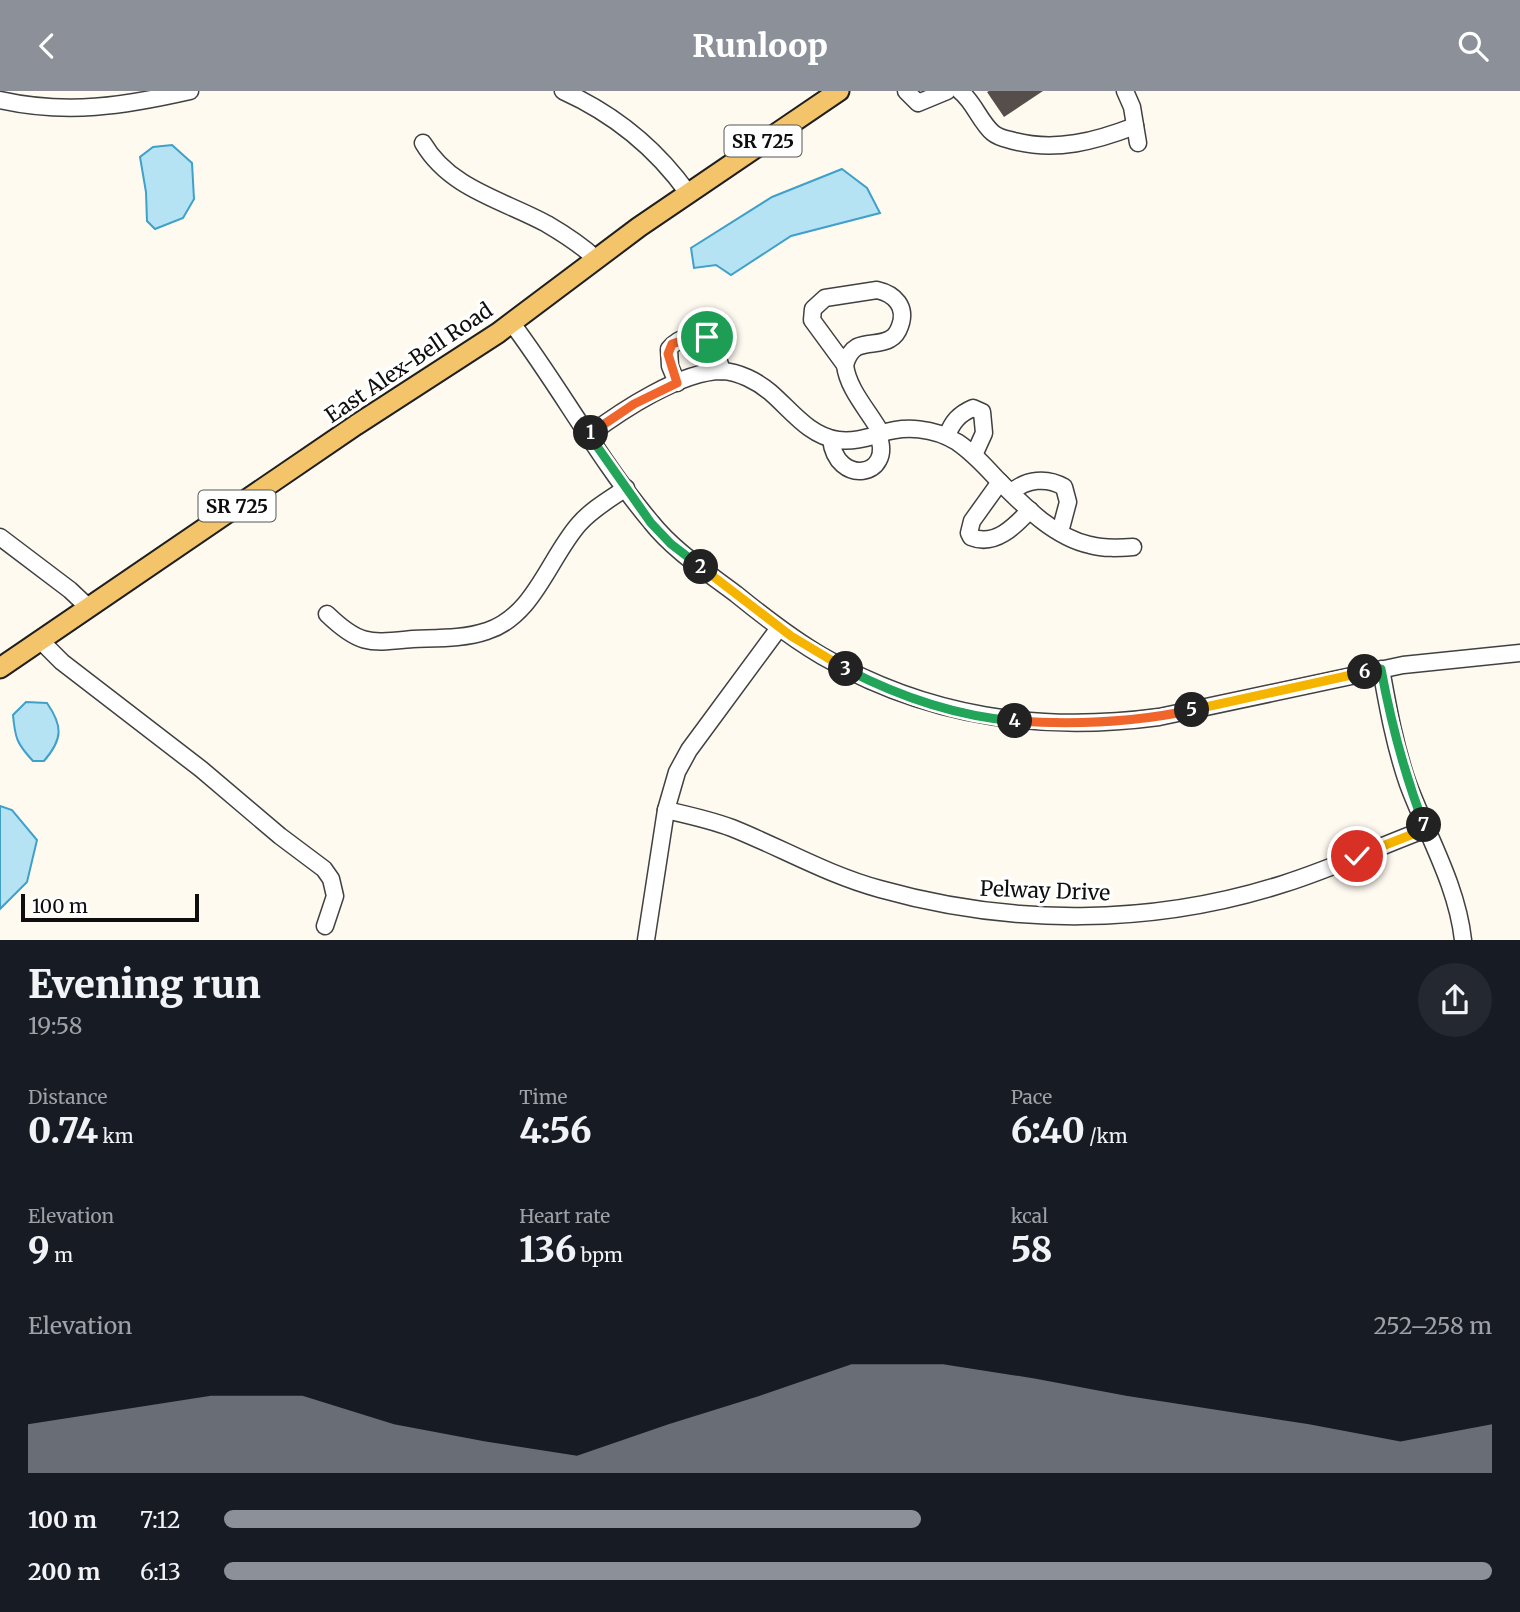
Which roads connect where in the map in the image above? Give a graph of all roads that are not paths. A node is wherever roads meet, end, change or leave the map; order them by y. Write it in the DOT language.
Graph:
graph roads {
  1 [pos="190,91"];
  2 [pos="563,91"];
  3 [pos="839,91"];
  4 [pos="906,91"];
  5 [pos="947,91"];
  6 [pos="960,91"];
  7 [pos="1125,91"];
  8 [pos="0,100"];
  9 [pos="1135,126"];
  10 [pos="423,143"];
  11 [pos="1138,143"];
  12 [pos="688,193"];
  13 [pos="596,258"];
  14 [pos="511,322"];
  15 [pos="845,365"];
  16 [pos="722,372"];
  17 [pos="677,383"];
  18 [pos="880,434"];
  19 [pos="589,435"];
  20 [pos="947,436"];
  21 [pos="831,439"];
  22 [pos="974,455"];
  23 [pos="1006,487"];
  24 [pos="626,488"];
  25 [pos="1030,510"];
  26 [pos="1060,532"];
  27 [pos="0,537"];
  28 [pos="1132,547"];
  29 [pos="88,607"];
  30 [pos="327,614"];
  31 [pos="779,628"];
  32 [pos="40,640"];
  33 [pos="1520,653"];
  34 [pos="0,668"];
  35 [pos="1381,669"];
  36 [pos="666,810"];
  37 [pos="1426,829"];
  38 [pos="325,926"];
  39 [pos="646,940"];
  40 [pos="1463,940"];
  1 -- 8 [label="street"];
  2 -- 12 [label="street"];
  3 -- 12 [label="main road, East Alex-Bell Road / SR 725"];
  4 -- 5 [label="street"];
  6 -- 9 [label="street"];
  7 -- 9 [label="street"];
  9 -- 11 [label="street"];
  10 -- 13 [label="street"];
  12 -- 13 [label="main road, East Alex-Bell Road / SR 725"];
  13 -- 14 [label="main road, East Alex-Bell Road / SR 725"];
  14 -- 19 [label="street"];
  14 -- 29 [label="main road, East Alex-Bell Road / SR 725"];
  15 -- 15 [label="street"];
  15 -- 18 [label="street"];
  16 -- 17 [label="street"];
  16 -- 17 [label="street"];
  16 -- 21 [label="street"];
  17 -- 19 [label="street"];
  18 -- 20 [label="street"];
  18 -- 21 [label="street"];
  18 -- 21 [label="street"];
  19 -- 24 [label="street"];
  20 -- 22 [label="street"];
  20 -- 22 [label="street"];
  22 -- 23 [label="street"];
  23 -- 25 [label="street"];
  23 -- 25 [label="street"];
  23 -- 26 [label="street"];
  24 -- 30 [label="street"];
  24 -- 31 [label="street"];
  25 -- 26 [label="street"];
  26 -- 28 [label="street"];
  27 -- 29 [label="street"];
  29 -- 32 [label="main road, East Alex-Bell Road / SR 725"];
  31 -- 35 [label="street"];
  31 -- 36 [label="street"];
  32 -- 34 [label="main road, East Alex-Bell Road / SR 725"];
  32 -- 38 [label="street"];
  33 -- 35 [label="street"];
  35 -- 37 [label="street"];
  36 -- 37 [label="street, Pelway Drive"];
  36 -- 39 [label="street"];
  37 -- 40 [label="street"];
}
